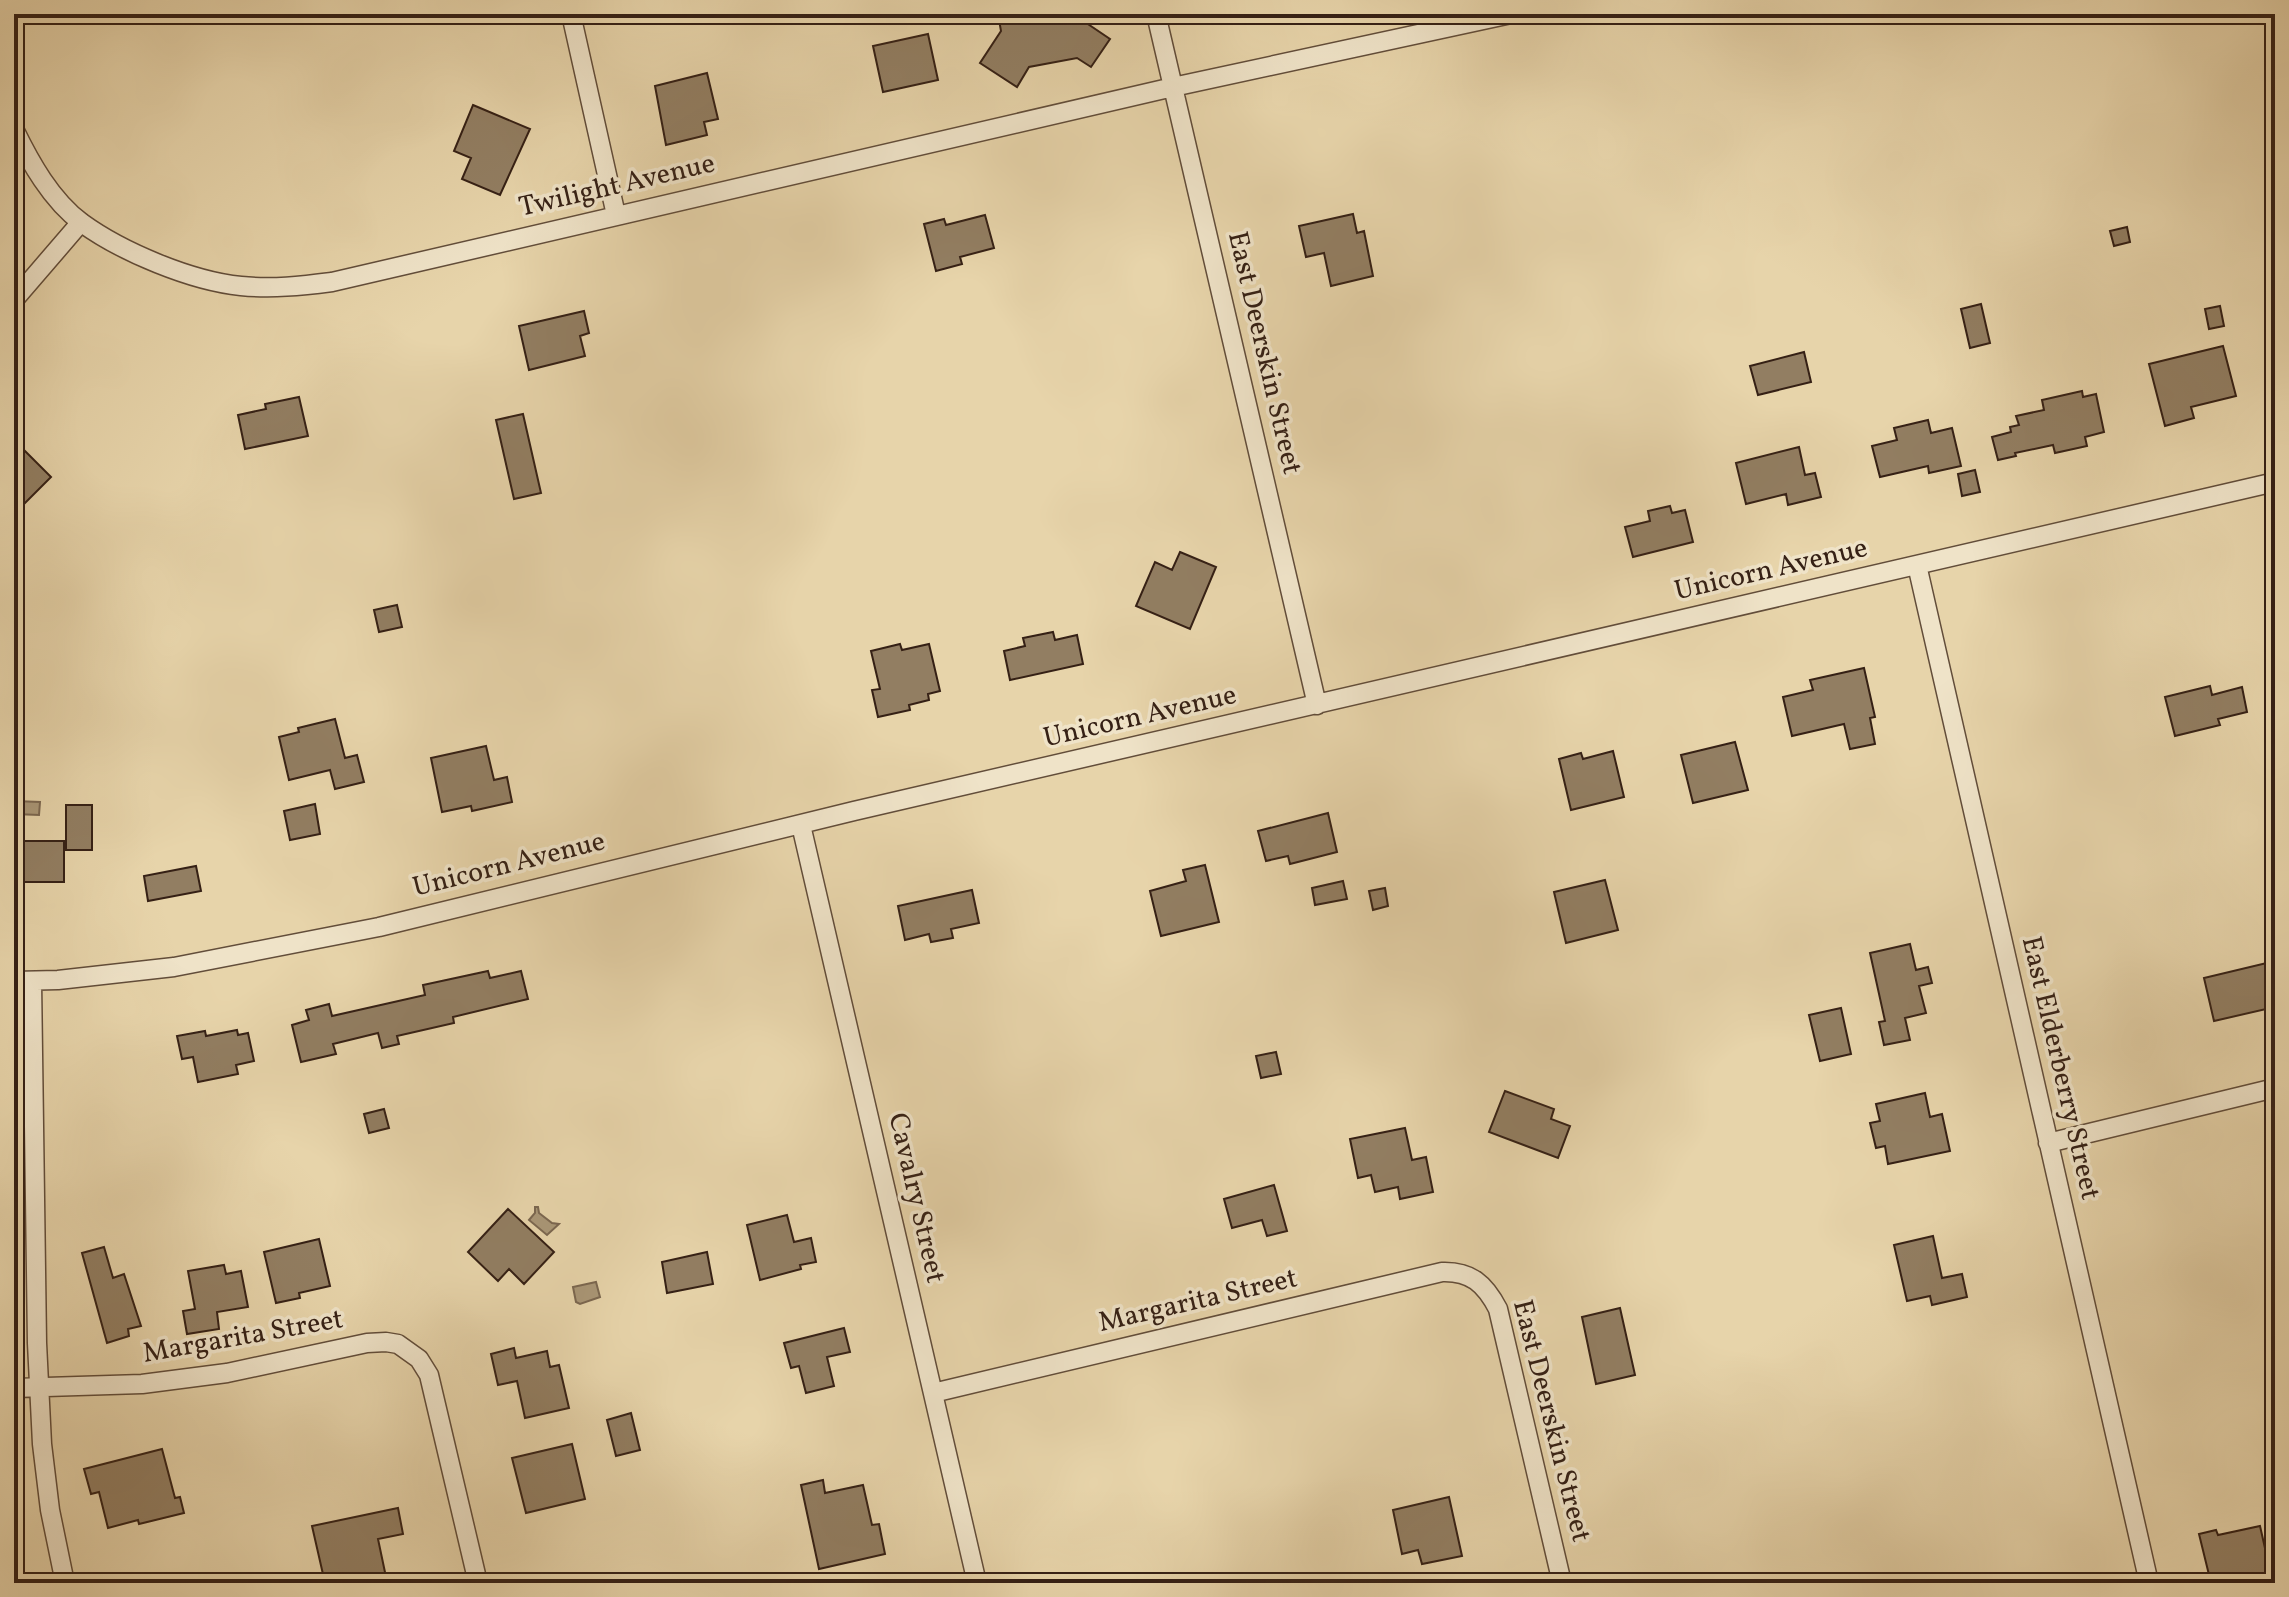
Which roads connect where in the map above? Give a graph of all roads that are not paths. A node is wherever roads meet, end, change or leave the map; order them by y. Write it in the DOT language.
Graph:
graph roads {
  1 [pos="571,14"];
  2 [pos="1156,14"];
  3 [pos="1511,14"];
  4 [pos="1173,87"];
  5 [pos="14,129"];
  6 [pos="616,215"];
  7 [pos="81,222"];
  8 [pos="14,300"];
  9 [pos="2275,482"];
  10 [pos="1917,565"];
  11 [pos="1317,705"];
  12 [pos="801,825"];
  13 [pos="23,981"];
  14 [pos="2275,1088"];
  15 [pos="2048,1143"];
  16 [pos="1475,1278"];
  17 [pos="14,1388"];
  18 [pos="39,1388"];
  19 [pos="933,1393"];
  20 [pos="65,1583"];
  21 [pos="478,1583"];
  22 [pos="977,1583"];
  23 [pos="1562,1583"];
  24 [pos="2149,1583"];
  1 -- 6 [label="street"];
  2 -- 4 [label="street, East Deerskin Street"];
  3 -- 4 [label="street, Twilight Avenue"];
  4 -- 6 [label="street, Twilight Avenue"];
  4 -- 11 [label="street, East Deerskin Street"];
  5 -- 7 [label="street, Twilight Avenue"];
  6 -- 7 [label="street, Twilight Avenue"];
  7 -- 8 [label="street"];
  9 -- 10 [label="street, Unicorn Avenue"];
  10 -- 11 [label="street, Unicorn Avenue"];
  10 -- 15 [label="street, East Elderberry Street"];
  11 -- 12 [label="street, Unicorn Avenue"];
  12 -- 13 [label="street, Unicorn Avenue"];
  12 -- 19 [label="street, Cavalry Street"];
  13 -- 18 [label="street"];
  14 -- 15 [label="street"];
  15 -- 24 [label="street, East Elderberry Street"];
  16 -- 19 [label="street, Margarita Street"];
  16 -- 23 [label="street, East Deerskin Street"];
  17 -- 18 [label="street, Margarita Street"];
  18 -- 20 [label="street"];
  18 -- 21 [label="street, Margarita Street"];
  19 -- 22 [label="street, Cavalry Street"];
}
